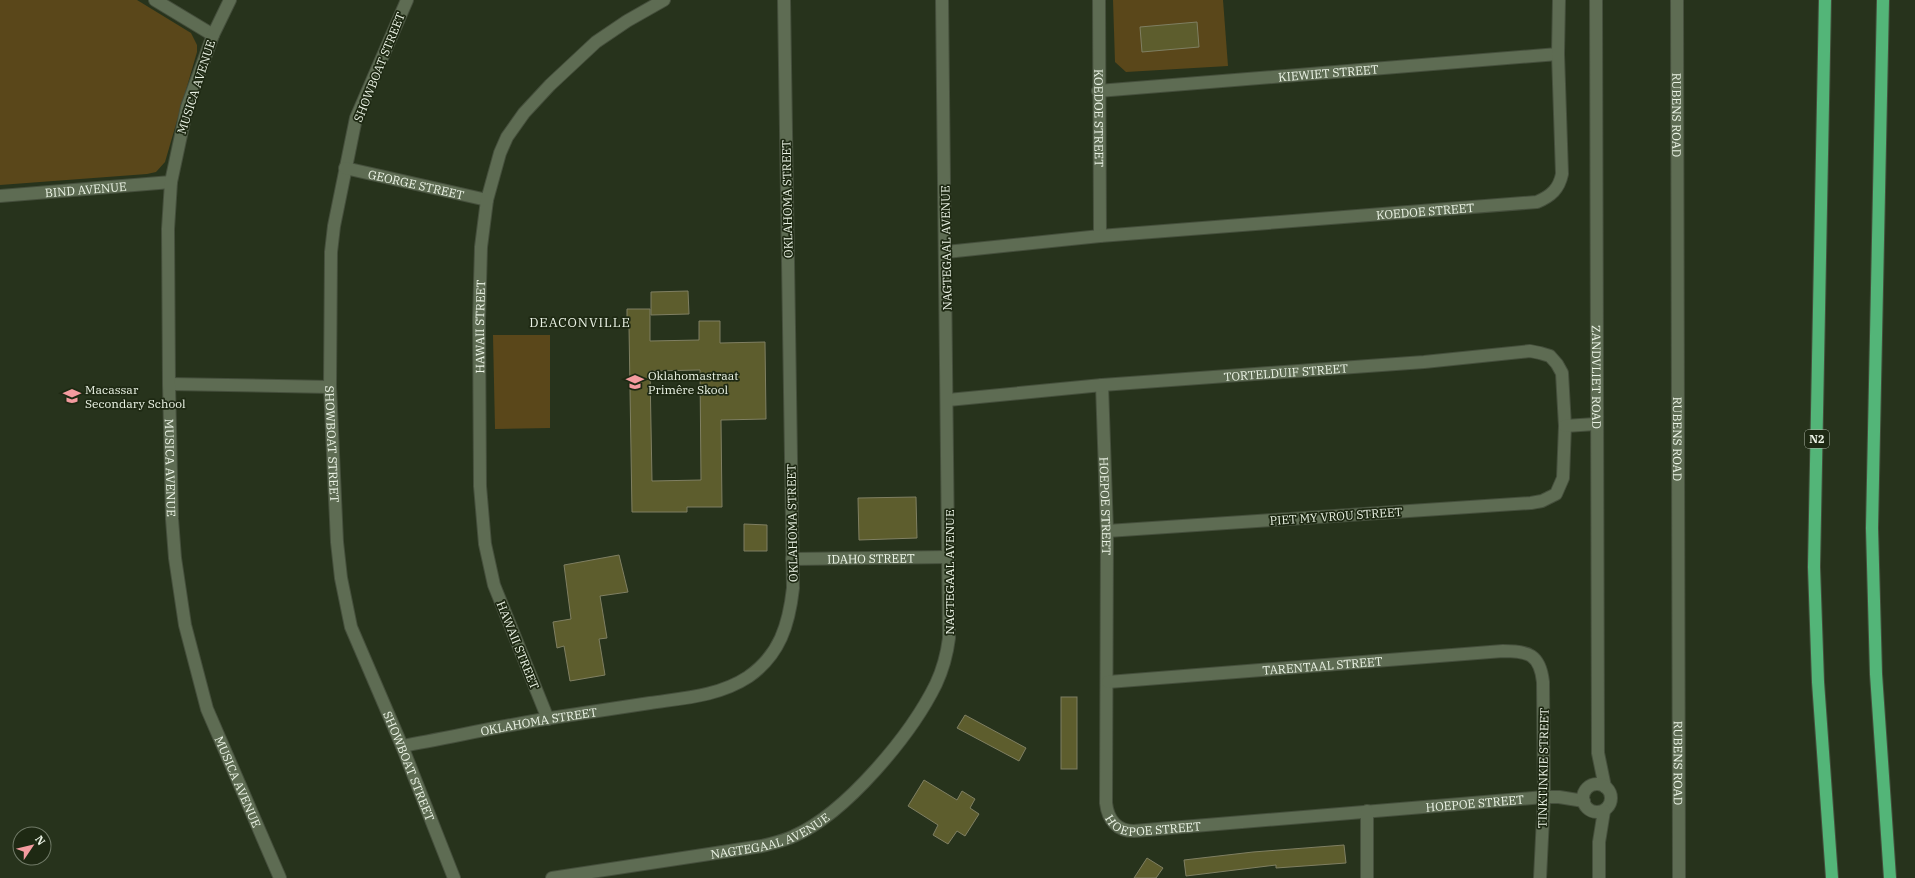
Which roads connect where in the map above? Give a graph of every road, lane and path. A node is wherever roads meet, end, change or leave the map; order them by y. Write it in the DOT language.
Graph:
graph roads {
  1 [pos="155,0"];
  2 [pos="230,0"];
  3 [pos="407,0"];
  4 [pos="664,0"];
  5 [pos="784,0"];
  6 [pos="942,0"];
  7 [pos="1099,0"];
  8 [pos="1559,0"];
  9 [pos="1596,0"];
  10 [pos="1677,0"];
  11 [pos="1825,0"];
  12 [pos="1883,0"];
  13 [pos="213,35"];
  14 [pos="1558,54"];
  15 [pos="1098,91"];
  16 [pos="345,168"];
  17 [pos="170,182"];
  18 [pos="0,196"];
  19 [pos="487,200"];
  20 [pos="1100,236"];
  21 [pos="946,252"];
  22 [pos="169,384"];
  23 [pos="1102,385"];
  24 [pos="330,387"];
  25 [pos="948,400"];
  26 [pos="1596,424"];
  27 [pos="1565,426"];
  28 [pos="1559,487"];
  29 [pos="1107,531"];
  30 [pos="949,557"];
  31 [pos="792,559"];
  32 [pos="1536,659"];
  33 [pos="1108,682"];
  34 [pos="548,719"];
  35 [pos="402,746"];
  36 [pos="1598,753"];
  37 [pos="1605,787"];
  38 [pos="1544,797"];
  39 [pos="1587,798"];
  40 [pos="1367,811"];
  41 [pos="1604,811"];
  42 [pos="1599,842"];
  43 [pos="280,878"];
  44 [pos="454,878"];
  45 [pos="552,878"];
  46 [pos="1367,878"];
  47 [pos="1540,878"];
  48 [pos="1599,878"];
  49 [pos="1679,878"];
  50 [pos="1832,878"];
  51 [pos="1890,878"];
  1 -- 13 [label="street"];
  2 -- 13 [label="street, MUSICA AVENUE"];
  3 -- 16 [label="street, SHOWBOAT STREET"];
  4 -- 19 [label="street, HAWAII STREET"];
  5 -- 31 [label="street, OKLAHOMA STREET"];
  6 -- 21 [label="street, NAGTEGAAL AVENUE"];
  7 -- 15 [label="street, KOEDOE STREET"];
  8 -- 14 [label="street, KOEDOE STREET"];
  9 -- 26 [label="street, ZANDVLIET ROAD"];
  10 -- 49 [label="street, RUBENS ROAD"];
  11 -- 50 [label="highway, N2"];
  12 -- 51 [label="highway"];
  13 -- 17 [label="street, MUSICA AVENUE"];
  14 -- 15 [label="street, KIEWIET STREET"];
  14 -- 20 [label="street, KOEDOE STREET"];
  15 -- 20 [label="street, KOEDOE STREET"];
  16 -- 19 [label="street, GEORGE STREET"];
  16 -- 24 [label="street, SHOWBOAT STREET"];
  17 -- 18 [label="street, BIND AVENUE"];
  17 -- 22 [label="street, MUSICA AVENUE"];
  19 -- 34 [label="street, HAWAII STREET"];
  20 -- 21 [label="street, KOEDOE STREET"];
  21 -- 25 [label="street, NAGTEGAAL AVENUE"];
  22 -- 24 [label="street"];
  22 -- 43 [label="street, MUSICA AVENUE"];
  23 -- 25 [label="street, TORTELDUIF STREET"];
  23 -- 27 [label="street, TORTELDUIF STREET"];
  23 -- 29 [label="street, HOEPOE STREET"];
  24 -- 35 [label="street, SHOWBOAT STREET"];
  25 -- 30 [label="street, NAGTEGAAL AVENUE"];
  26 -- 27 [label="street"];
  26 -- 36 [label="street, ZANDVLIET ROAD"];
  27 -- 28 [label="street, TORTELDUIF STREET"];
  28 -- 29 [label="street, PIET MY VROU STREET"];
  29 -- 33 [label="street, HOEPOE STREET"];
  30 -- 31 [label="street, IDAHO STREET"];
  30 -- 45 [label="street, NAGTEGAAL AVENUE"];
  31 -- 34 [label="street, OKLAHOMA STREET"];
  32 -- 33 [label="street, TARENTAAL STREET"];
  32 -- 38 [label="street, TINKTINKIE STREET"];
  33 -- 40 [label="street, HOEPOE STREET"];
  34 -- 35 [label="street, OKLAHOMA STREET"];
  35 -- 44 [label="street, SHOWBOAT STREET"];
  36 -- 37 [label="street, ZANDVLIET ROAD"];
  36 -- 39 [label="street, ZANDVLIET ROAD"];
  37 -- 39 [label="street"];
  37 -- 41 [label="street"];
  38 -- 39 [label="street, HOEPOE STREET"];
  38 -- 40 [label="street, HOEPOE STREET"];
  38 -- 47 [label="street, TINKTINKIE STREET"];
  39 -- 41 [label="street"];
  39 -- 42 [label="street, ZANDVLIET ROAD"];
  40 -- 46 [label="street"];
  41 -- 42 [label="street, ZANDVLIET ROAD"];
  42 -- 48 [label="street, ZANDVLIET ROAD"];
}
